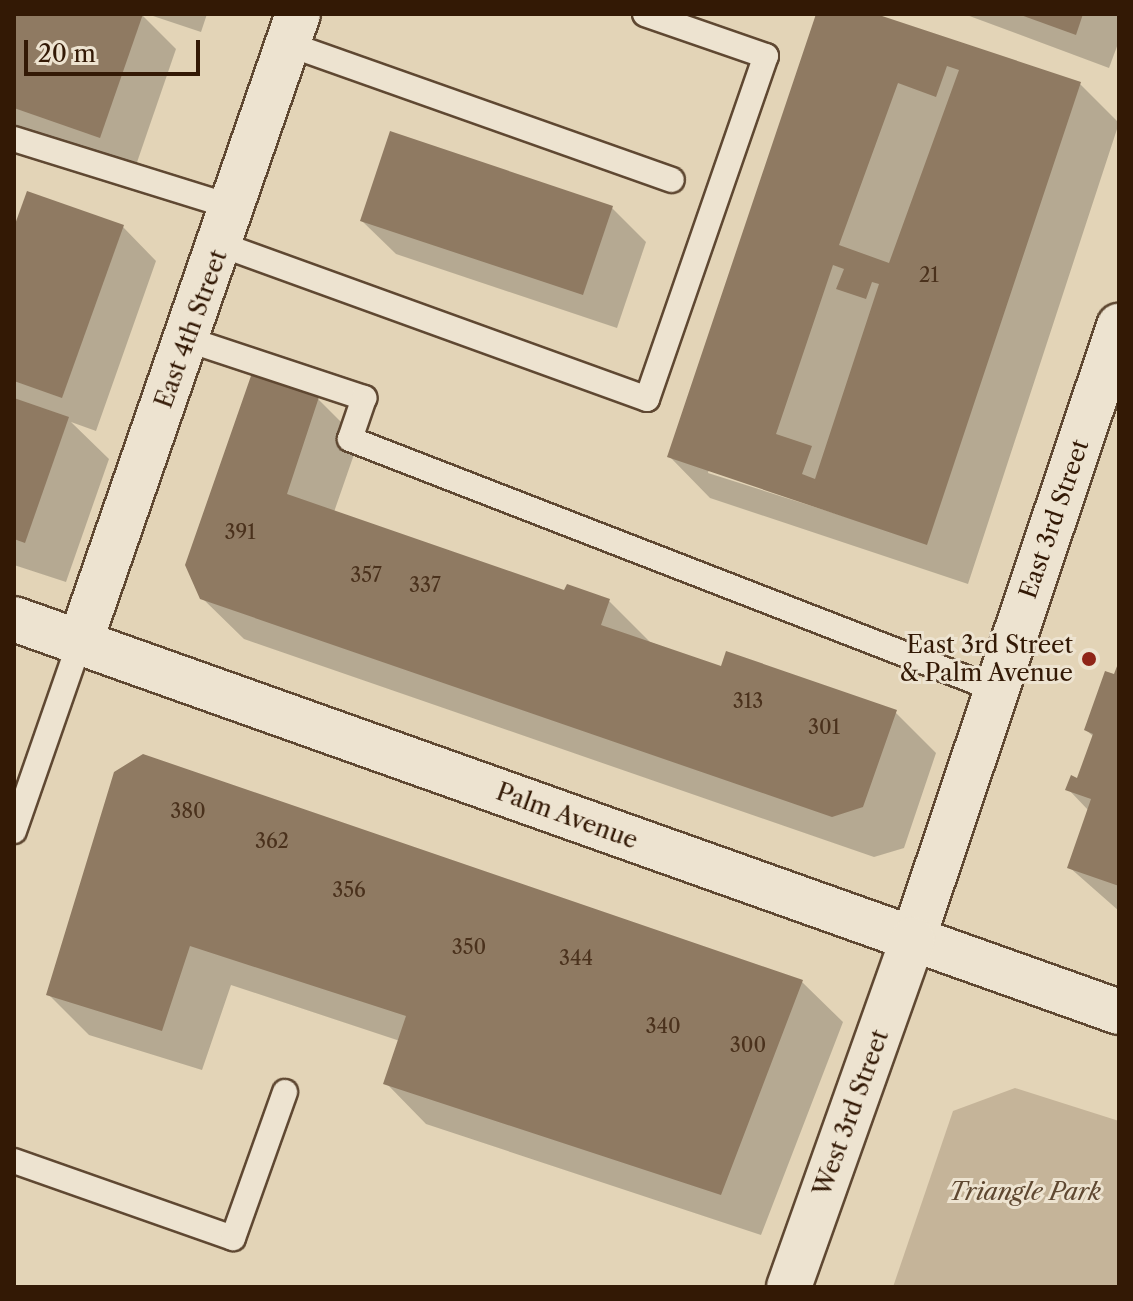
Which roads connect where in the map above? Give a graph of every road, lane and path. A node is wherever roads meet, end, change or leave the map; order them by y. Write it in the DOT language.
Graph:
graph roads {
  1 [pos="645,14"];
  2 [pos="293,29"];
  3 [pos="14,139"];
  4 [pos="672,180"];
  5 [pos="227,226"];
  6 [pos="1119,326"];
  7 [pos="186,339"];
  8 [pos="14,619"];
  9 [pos="80,642"];
  10 [pos="997,690"];
  11 [pos="14,831"];
  12 [pos="913,939"];
  13 [pos="1119,1012"];
  14 [pos="285,1092"];
  15 [pos="14,1161"];
  16 [pos="789,1287"];
  1 -- 5 [label="lane"];
  2 -- 4 [label="lane"];
  2 -- 5 [label="main road, East 4th Street"];
  3 -- 5 [label="lane"];
  5 -- 7 [label="main road, East 4th Street"];
  6 -- 10 [label="main road, East 3rd Street"];
  7 -- 9 [label="main road, East 4th Street"];
  7 -- 10 [label="lane"];
  8 -- 9 [label="main road, Palm Avenue"];
  9 -- 11 [label="lane"];
  9 -- 12 [label="main road, Palm Avenue"];
  10 -- 12 [label="main road, East 3rd Street"];
  12 -- 13 [label="main road, Palm Avenue"];
  12 -- 16 [label="main road, West 3rd Street"];
  14 -- 15 [label="lane"];
}
